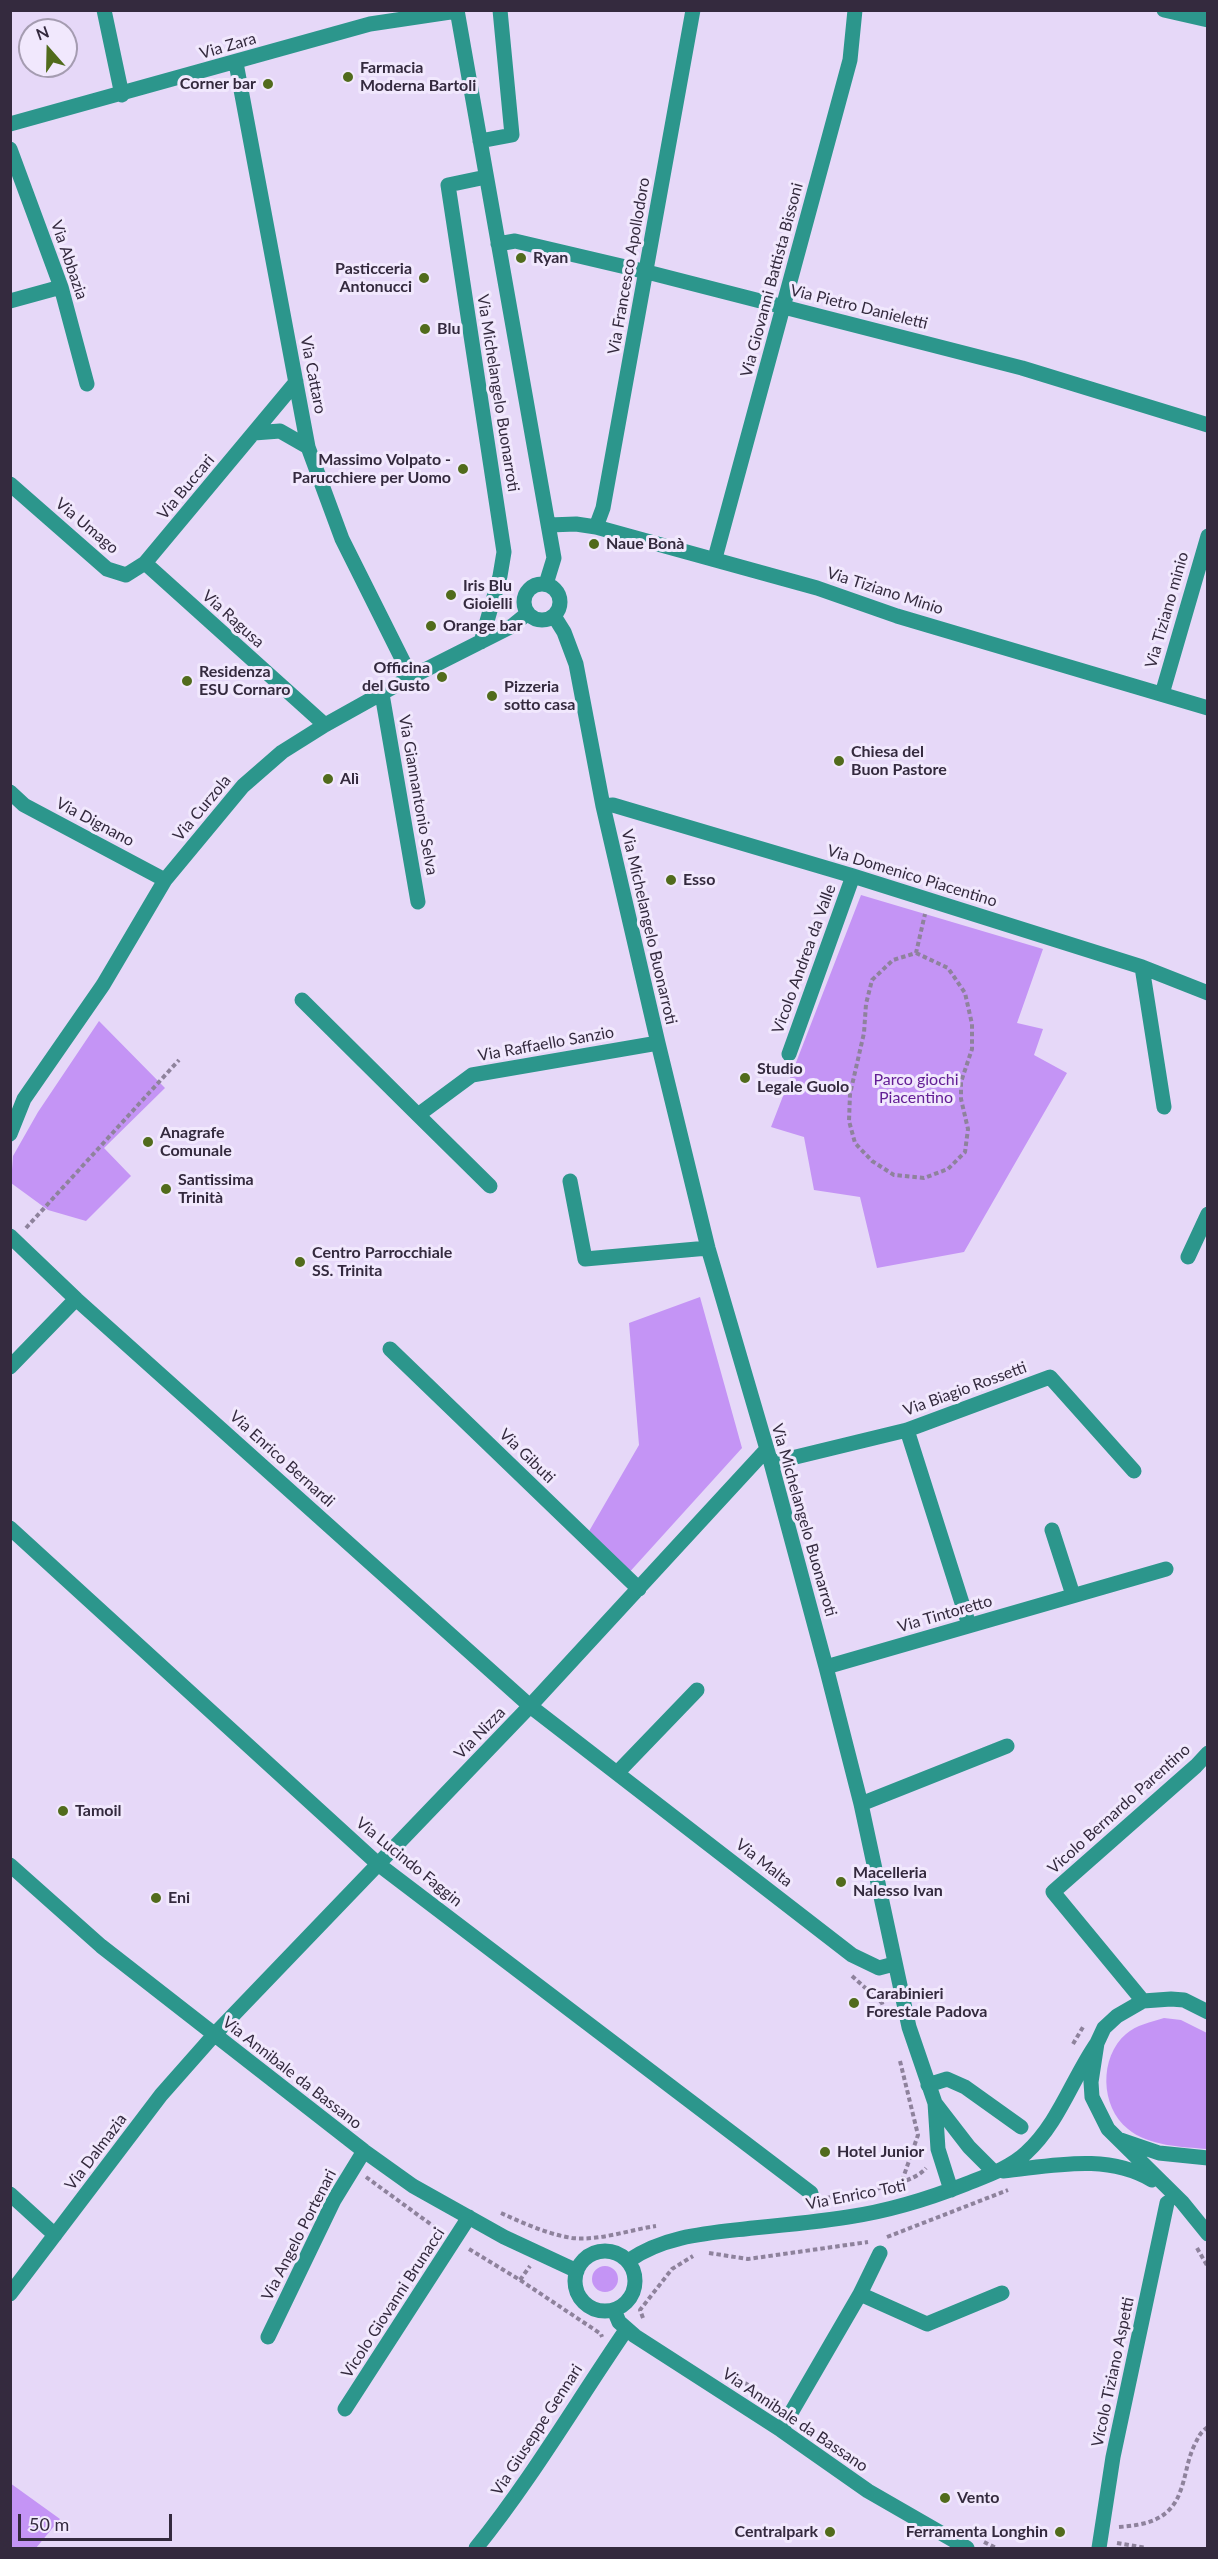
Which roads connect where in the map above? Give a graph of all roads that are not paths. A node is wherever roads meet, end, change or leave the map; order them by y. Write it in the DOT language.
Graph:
graph roads {
  1 [pos="104,10"];
  2 [pos="500,10"];
  3 [pos="693,10"];
  4 [pos="855,10"];
  5 [pos="1164,10"];
  6 [pos="457,11"];
  7 [pos="1208,20"];
  8 [pos="236,63"];
  9 [pos="122,95"];
  10 [pos="10,124"];
  11 [pos="480,141"];
  12 [pos="10,149"];
  13 [pos="486,177"];
  14 [pos="498,244"];
  15 [pos="647,272"];
  16 [pos="61,287"];
  17 [pos="10,301"];
  18 [pos="783,307"];
  19 [pos="296,382"];
  20 [pos="87,384"];
  21 [pos="1208,425"];
  22 [pos="254,433"];
  23 [pos="308,447"];
  24 [pos="10,484"];
  25 [pos="549,525"];
  26 [pos="596,527"];
  27 [pos="1208,536"];
  28 [pos="715,558"];
  29 [pos="144,563"];
  30 [pos="546,584"];
  31 [pos="528,613"];
  32 [pos="554,616"];
  33 [pos="481,642"];
  34 [pos="411,677"];
  35 [pos="382,693"];
  36 [pos="1162,694"];
  37 [pos="1208,708"];
  38 [pos="325,725"];
  39 [pos="10,792"];
  40 [pos="603,806"];
  41 [pos="853,876"];
  42 [pos="165,880"];
  43 [pos="418,902"];
  44 [pos="1142,967"];
  45 [pos="1208,993"];
  46 [pos="302,1000"];
  47 [pos="658,1043"];
  48 [pos="789,1054"];
  49 [pos="1164,1107"];
  50 [pos="418,1115"];
  51 [pos="10,1134"];
  52 [pos="570,1181"];
  53 [pos="490,1186"];
  54 [pos="1208,1214"];
  55 [pos="13,1238"];
  56 [pos="708,1248"];
  57 [pos="1188,1257"];
  58 [pos="76,1299"];
  59 [pos="390,1349"];
  60 [pos="10,1367"];
  61 [pos="907,1430"];
  62 [pos="768,1457"];
  63 [pos="1134,1471"];
  64 [pos="10,1528"];
  65 [pos="1052,1530"];
  66 [pos="1166,1569"];
  67 [pos="639,1590"];
  68 [pos="1073,1595"];
  69 [pos="969,1625"];
  70 [pos="826,1667"];
  71 [pos="696,1690"];
  72 [pos="530,1706"];
  73 [pos="1007,1746"];
  74 [pos="1208,1753"];
  75 [pos="618,1772"];
  76 [pos="861,1804"];
  77 [pos="378,1864"];
  78 [pos="10,1865"];
  79 [pos="894,1964"];
  80 [pos="1184,2000"];
  81 [pos="1143,2001"];
  82 [pos="1208,2004"];
  83 [pos="1208,2012"];
  84 [pos="214,2035"];
  85 [pos="1097,2043"];
  86 [pos="928,2085"];
  87 [pos="934,2103"];
  88 [pos="1021,2127"];
  89 [pos="1118,2139"];
  90 [pos="364,2151"];
  91 [pos="1208,2158"];
  92 [pos="994,2172"];
  93 [pos="951,2190"];
  94 [pos="811,2193"];
  95 [pos="10,2194"];
  96 [pos="1167,2196"];
  97 [pos="469,2217"];
  98 [pos="1208,2234"];
  99 [pos="55,2235"];
  100 [pos="880,2253"];
  101 [pos="628,2261"];
  102 [pos="577,2271"];
  103 [pos="1002,2293"];
  104 [pos="10,2294"];
  105 [pos="860,2294"];
  106 [pos="614,2310"];
  107 [pos="626,2330"];
  108 [pos="268,2337"];
  109 [pos="345,2409"];
  110 [pos="781,2430"];
  111 [pos="476,2548"];
  112 [pos="967,2548"];
  113 [pos="1099,2548"];
  1 -- 9 [label="street"];
  2 -- 11 [label="street"];
  3 -- 15 [label="street, Via Francesco Apollodoro"];
  4 -- 18 [label="street, Via Giovanni Battista Bissoni"];
  5 -- 7 [label="street"];
  6 -- 8 [label="street, Via Zara"];
  6 -- 11 [label="street, Via Michelangelo Buonarroti"];
  8 -- 9 [label="street, Via Zara"];
  8 -- 19 [label="street, Via Cattaro"];
  9 -- 10 [label="street, Via Zara"];
  11 -- 13 [label="street, Via Michelangelo Buonarroti"];
  12 -- 16 [label="street, Via Abbazia"];
  13 -- 14 [label="street, Via Michelangelo Buonarroti"];
  13 -- 33 [label="street, Via Michelangelo Buonarroti"];
  14 -- 15 [label="street, Via Pietro Danieletti"];
  14 -- 25 [label="street, Via Michelangelo Buonarroti"];
  15 -- 18 [label="street, Via Pietro Danieletti"];
  15 -- 26 [label="street, Via Francesco Apollodoro"];
  16 -- 17 [label="street"];
  16 -- 20 [label="street, Via Abbazia"];
  18 -- 21 [label="street, Via Pietro Danieletti"];
  18 -- 28 [label="street, Via Giovanni Battista Bissoni"];
  19 -- 22 [label="street, Via Buccari"];
  19 -- 23 [label="street, Via Cattaro"];
  22 -- 23 [label="street"];
  22 -- 29 [label="street, Via Buccari"];
  23 -- 34 [label="street, Via Cattaro"];
  24 -- 29 [label="street, Via Umago"];
  25 -- 26 [label="street, Via Tiziano Minio"];
  25 -- 30 [label="street, Via Michelangelo Buonarroti"];
  26 -- 28 [label="street, Via Tiziano Minio"];
  27 -- 36 [label="street, Via Tiziano minio"];
  28 -- 36 [label="street, Via Tiziano Minio"];
  29 -- 38 [label="street, Via Ragusa"];
  30 -- 31 [label="street"];
  30 -- 32 [label="street"];
  31 -- 32 [label="street"];
  31 -- 33 [label="street, Via Curzola"];
  32 -- 40 [label="street, Via Michelangelo Buonarroti"];
  33 -- 34 [label="street, Via Curzola"];
  34 -- 35 [label="street, Via Curzola"];
  35 -- 38 [label="street, Via Curzola"];
  35 -- 43 [label="street, Via Giannantonio Selva"];
  36 -- 37 [label="street, Via Tiziano Minio"];
  38 -- 42 [label="street, Via Curzola"];
  39 -- 42 [label="street, Via Dignano"];
  40 -- 41 [label="street, Via Domenico Piacentino"];
  40 -- 47 [label="street, Via Michelangelo Buonarroti"];
  41 -- 44 [label="street, Via Domenico Piacentino"];
  41 -- 48 [label="street, Vicolo Andrea da Valle"];
  42 -- 51 [label="street, Via Curzola"];
  44 -- 45 [label="street, Via Domenico Piacentino"];
  44 -- 49 [label="street"];
  46 -- 50 [label="street"];
  47 -- 50 [label="street, Via Raffaello Sanzio"];
  47 -- 56 [label="street, Via Michelangelo Buonarroti"];
  50 -- 53 [label="street"];
  52 -- 56 [label="street"];
  54 -- 57 [label="street"];
  55 -- 58 [label="street, Via Enrico Bernardi"];
  56 -- 62 [label="street, Via Michelangelo Buonarroti"];
  58 -- 60 [label="street"];
  58 -- 72 [label="street, Via Enrico Bernardi"];
  59 -- 67 [label="street, Via Gibuti"];
  61 -- 62 [label="street, Via Biagio Rossetti"];
  61 -- 63 [label="street, Via Biagio Rossetti"];
  61 -- 69 [label="street"];
  62 -- 67 [label="street, Via Nizza"];
  62 -- 70 [label="street, Via Michelangelo Buonarroti"];
  64 -- 77 [label="street, Via Lucindo Faggin"];
  65 -- 68 [label="street"];
  66 -- 68 [label="street, Via Tintoretto"];
  67 -- 72 [label="street, Via Nizza"];
  68 -- 69 [label="street, Via Tintoretto"];
  69 -- 70 [label="street, Via Tintoretto"];
  70 -- 76 [label="street, Via Michelangelo Buonarroti"];
  71 -- 75 [label="street"];
  72 -- 75 [label="street, Via Malta"];
  72 -- 77 [label="street, Via Nizza"];
  73 -- 76 [label="street"];
  74 -- 81 [label="street, Vicolo Bernardo Parentino"];
  75 -- 79 [label="street, Via Malta"];
  76 -- 79 [label="street, Via Michelangelo Buonarroti"];
  77 -- 84 [label="street, Via Nizza"];
  77 -- 94 [label="street, Via Lucindo Faggin"];
  78 -- 84 [label="street, Via Annibale da Bassano"];
  79 -- 86 [label="street, Via Michelangelo Buonarroti"];
  80 -- 81 [label="street"];
  80 -- 82 [label="street"];
  80 -- 83 [label="street"];
  81 -- 85 [label="street"];
  84 -- 90 [label="street, Via Annibale da Bassano"];
  84 -- 99 [label="street, Via Dalmazia"];
  85 -- 89 [label="street"];
  85 -- 92 [label="street, Via Enrico Toti"];
  86 -- 87 [label="street, Via Michelangelo Buonarroti"];
  86 -- 88 [label="street"];
  87 -- 92 [label="street, Via Michelangelo Buonarroti"];
  87 -- 93 [label="street, Via Michelangelo Buonarroti"];
  89 -- 91 [label="street"];
  89 -- 96 [label="street"];
  90 -- 97 [label="street, Via Annibale da Bassano"];
  90 -- 108 [label="street, Via Angelo Portenari"];
  92 -- 93 [label="street, Via Enrico Toti"];
  92 -- 96 [label="street"];
  93 -- 101 [label="street, Via Enrico Toti"];
  95 -- 99 [label="street"];
  96 -- 98 [label="street"];
  96 -- 113 [label="street, Vicolo Tiziano Aspetti"];
  97 -- 102 [label="street, Via Annibale da Bassano"];
  97 -- 109 [label="street, Vicolo Giovanni Brunacci"];
  99 -- 104 [label="street, Via Dalmazia"];
  100 -- 105 [label="street"];
  101 -- 102 [label="street"];
  101 -- 106 [label="street"];
  102 -- 106 [label="street"];
  103 -- 105 [label="street"];
  105 -- 110 [label="street"];
  106 -- 107 [label="street, Via Annibale da Bassano"];
  107 -- 110 [label="street, Via Annibale da Bassano"];
  107 -- 111 [label="street, Via Giuseppe Gennari"];
  110 -- 112 [label="street, Via Annibale da Bassano"];
}
